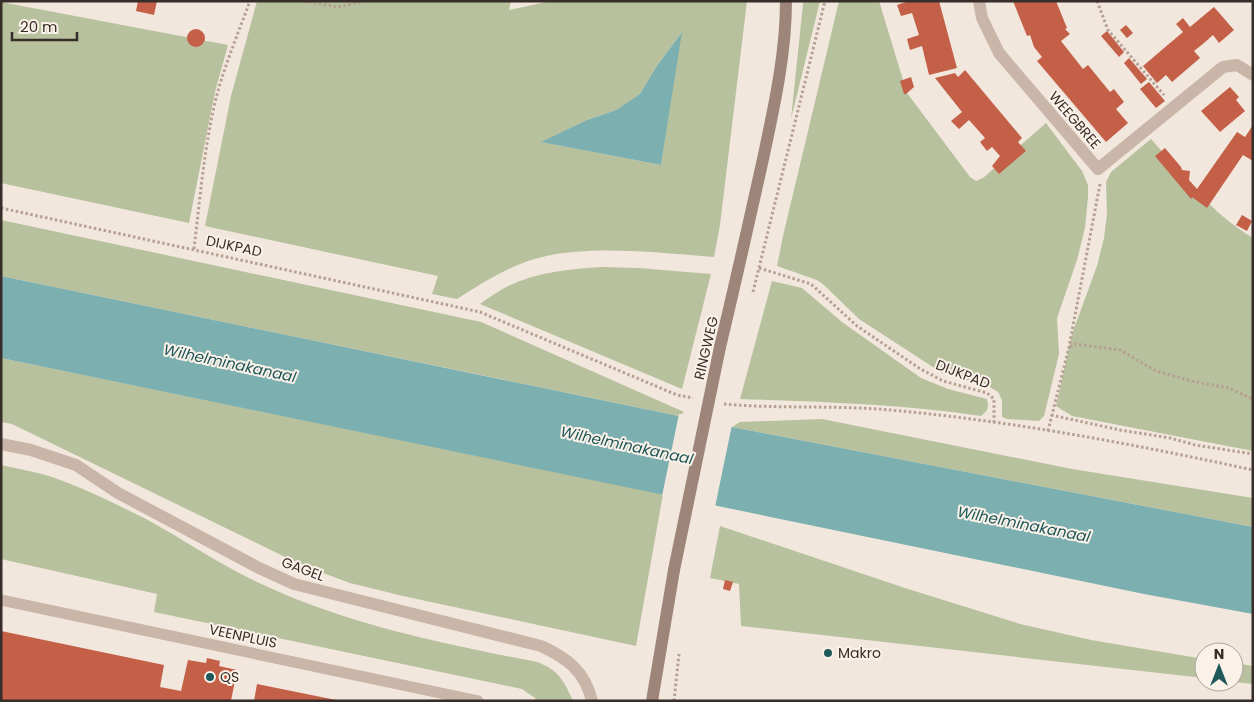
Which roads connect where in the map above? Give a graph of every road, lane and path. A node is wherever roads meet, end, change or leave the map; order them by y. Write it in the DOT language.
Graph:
graph roads {
  1 [pos="250,1"];
  2 [pos="304,1"];
  3 [pos="367,1"];
  4 [pos="786,1"];
  5 [pos="825,1"];
  6 [pos="979,1"];
  7 [pos="1096,1"];
  8 [pos="1253,75"];
  9 [pos="1174,106"];
  10 [pos="1098,169"];
  11 [pos="1,208"];
  12 [pos="194,249"];
  13 [pos="461,308"];
  14 [pos="1069,347"];
  15 [pos="1253,399"];
  16 [pos="1051,415"];
  17 [pos="1048,431"];
  18 [pos="1,444"];
  19 [pos="1253,454"];
  20 [pos="1253,470"];
  21 [pos="1,600"];
  22 [pos="478,701"];
  23 [pos="592,701"];
  24 [pos="652,701"];
  1 -- 12 [label="path"];
  2 -- 3 [label="path"];
  4 -- 24 [label="main road, RINGWEG, bridge"];
  5 -- 17 [label="path, DIJKPAD"];
  6 -- 10 [label="street, WEEGBREE"];
  7 -- 9 [label="path"];
  8 -- 9 [label="street, WEEGBREE"];
  9 -- 10 [label="street, WEEGBREE"];
  10 -- 14 [label="path"];
  11 -- 12 [label="path, DIJKPAD"];
  12 -- 13 [label="path, DIJKPAD"];
  14 -- 15 [label="path"];
  14 -- 16 [label="path"];
  16 -- 17 [label="path"];
  16 -- 19 [label="path"];
  17 -- 20 [label="path, DIJKPAD"];
  18 -- 23 [label="street, GAGEL"];
  21 -- 22 [label="lane, VEENPLUIS"];
}
